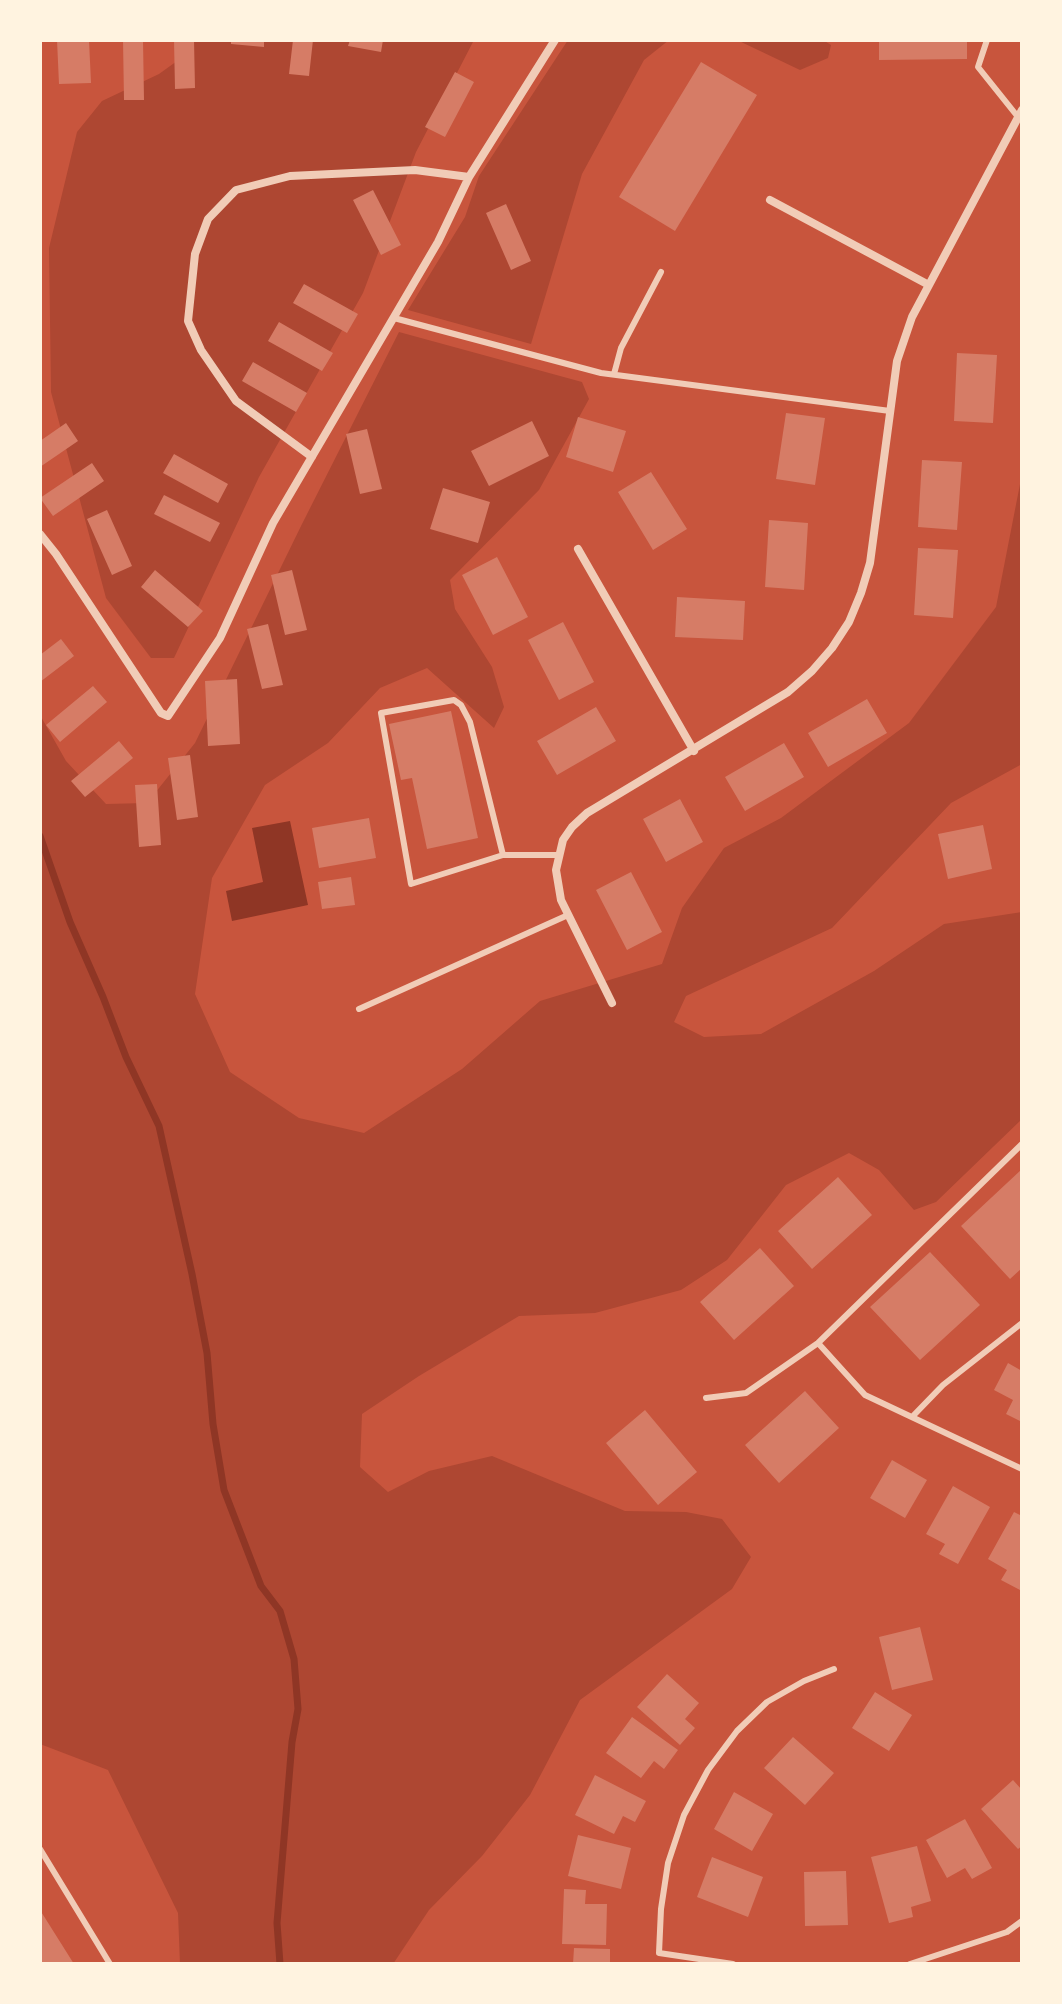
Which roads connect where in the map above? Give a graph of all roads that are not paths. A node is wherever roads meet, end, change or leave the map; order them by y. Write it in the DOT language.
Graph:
graph roads {
  1 [pos="555,40"];
  2 [pos="987,40"];
  3 [pos="1021,116"];
  4 [pos="469,177"];
  5 [pos="770,200"];
  6 [pos="661,272"];
  7 [pos="927,284"];
  8 [pos="394,318"];
  9 [pos="614,374"];
  10 [pos="890,411"];
  11 [pos="312,457"];
  12 [pos="40,534"];
  13 [pos="578,549"];
  14 [pos="694,751"];
  15 [pos="503,855"];
  16 [pos="558,855"];
  17 [pos="568,915"];
  18 [pos="612,1003"];
  19 [pos="359,1009"];
  20 [pos="1022,1144"];
  21 [pos="1022,1323"];
  22 [pos="818,1343"];
  23 [pos="706,1398"];
  24 [pos="912,1417"];
  25 [pos="1022,1469"];
  26 [pos="834,1669"];
  27 [pos="40,1849"];
  28 [pos="1022,1921"];
  29 [pos="659,1953"];
  30 [pos="110,1964"];
  31 [pos="660,1964"];
  32 [pos="733,1964"];
  33 [pos="910,1964"];
  1 -- 4 [label="street"];
  2 -- 3 [label="lane"];
  3 -- 7 [label="street"];
  4 -- 8 [label="street"];
  4 -- 11 [label="street"];
  5 -- 7 [label="street"];
  6 -- 9 [label="lane"];
  7 -- 10 [label="street"];
  8 -- 9 [label="lane"];
  8 -- 11 [label="street"];
  9 -- 10 [label="lane"];
  10 -- 14 [label="street"];
  11 -- 12 [label="street"];
  13 -- 14 [label="street"];
  14 -- 16 [label="street"];
  15 -- 15 [label="lane"];
  15 -- 16 [label="lane"];
  16 -- 17 [label="street"];
  17 -- 18 [label="street"];
  17 -- 19 [label="lane"];
  20 -- 22 [label="lane"];
  21 -- 24 [label="lane"];
  22 -- 23 [label="lane"];
  22 -- 24 [label="lane"];
  24 -- 25 [label="lane"];
  26 -- 29 [label="lane"];
  27 -- 30 [label="lane"];
  28 -- 33 [label="lane"];
  29 -- 31 [label="lane"];
  29 -- 32 [label="lane"];
}
